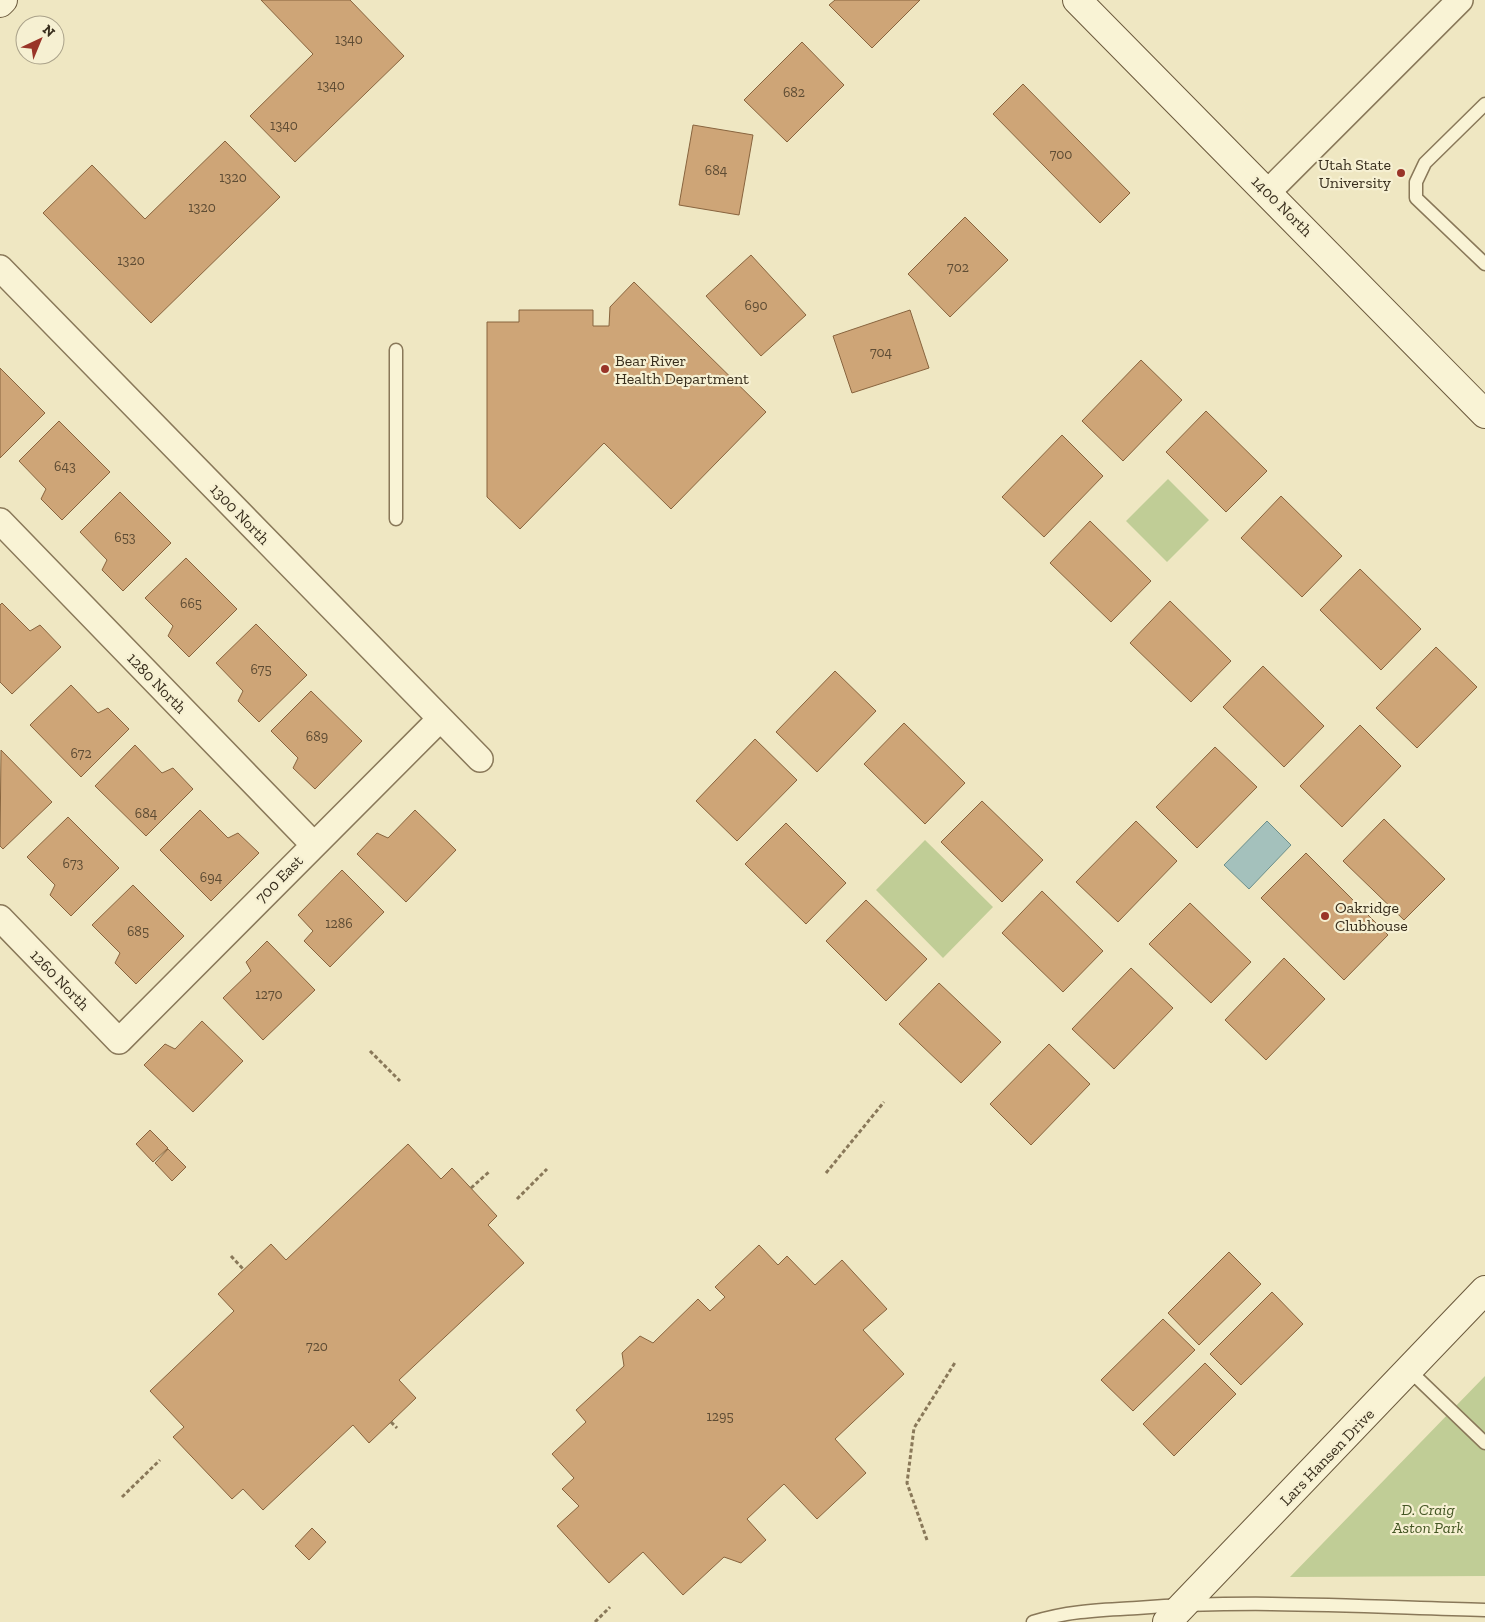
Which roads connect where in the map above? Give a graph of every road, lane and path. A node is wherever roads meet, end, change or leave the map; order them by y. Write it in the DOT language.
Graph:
graph roads {
  1 [pos="4,0"];
  2 [pos="1077,0"];
  3 [pos="1460,0"];
  4 [pos="0,3"];
  5 [pos="1485,104"];
  6 [pos="1268,192"];
  7 [pos="1485,264"];
  8 [pos="0,268"];
  9 [pos="396,350"];
  10 [pos="1485,414"];
  11 [pos="396,519"];
  12 [pos="0,521"];
  13 [pos="440,719"];
  14 [pos="480,759"];
  15 [pos="314,845"];
  16 [pos="0,918"];
  17 [pos="119,1041"];
  18 [pos="370,1051"];
  19 [pos="400,1081"];
  20 [pos="884,1102"];
  21 [pos="547,1169"];
  22 [pos="490,1171"];
  23 [pos="826,1174"];
  24 [pos="471,1188"];
  25 [pos="517,1199"];
  26 [pos="231,1256"];
  27 [pos="244,1270"];
  28 [pos="1485,1290"];
  29 [pos="956,1361"];
  30 [pos="1409,1370"];
  31 [pos="391,1422"];
  32 [pos="397,1428"];
  33 [pos="1485,1443"];
  34 [pos="160,1460"];
  35 [pos="122,1497"];
  36 [pos="927,1540"];
  37 [pos="610,1607"];
  38 [pos="1485,1610"];
  39 [pos="1176,1613"];
  40 [pos="596,1622"];
  41 [pos="1033,1622"];
  1 -- 4 [label="main road"];
  2 -- 6 [label="main road, 1400 North"];
  3 -- 6 [label="street"];
  5 -- 7 [label="lane"];
  6 -- 10 [label="main road, 1400 North"];
  8 -- 13 [label="street, 1300 North"];
  9 -- 11 [label="lane"];
  12 -- 15 [label="street, 1280 North"];
  13 -- 14 [label="street, 1300 North"];
  13 -- 15 [label="street, 700 East"];
  15 -- 17 [label="street, 700 East"];
  16 -- 17 [label="street, 1260 North"];
  18 -- 19 [label="path"];
  20 -- 23 [label="path"];
  21 -- 25 [label="path"];
  22 -- 24 [label="path"];
  26 -- 27 [label="path"];
  28 -- 30 [label="main road, Lars Hansen Drive"];
  29 -- 36 [label="path"];
  30 -- 33 [label="lane"];
  30 -- 39 [label="main road, Lars Hansen Drive"];
  31 -- 32 [label="path"];
  34 -- 35 [label="path"];
  37 -- 40 [label="path"];
  38 -- 39 [label="lane"];
  39 -- 41 [label="lane"];
}
